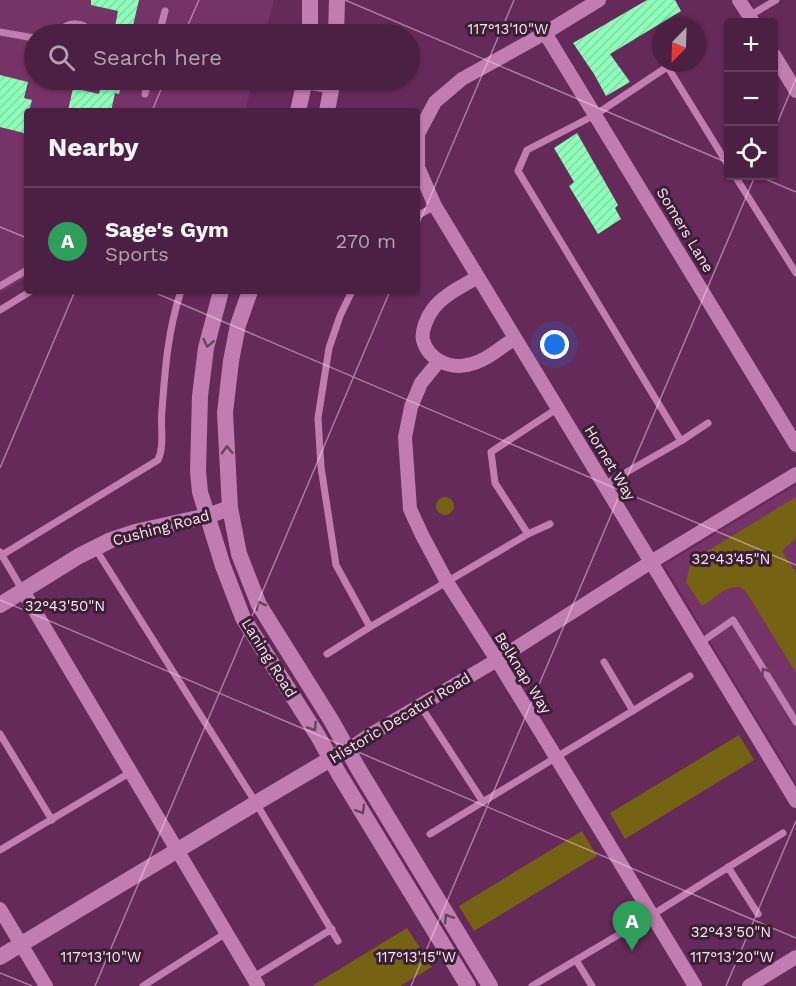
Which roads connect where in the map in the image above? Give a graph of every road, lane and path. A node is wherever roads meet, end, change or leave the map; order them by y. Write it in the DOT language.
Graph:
graph roads {
  1 [pos="310,0"];
  2 [pos="337,0"];
  3 [pos="599,0"];
  4 [pos="739,0"];
  5 [pos="776,0"];
  6 [pos="165,11"];
  7 [pos="750,18"];
  8 [pos="752,18"];
  9 [pos="162,24"];
  10 [pos="310,24"];
  11 [pos="336,24"];
  12 [pos="0,32"];
  13 [pos="545,33"];
  14 [pos="24,36"];
  15 [pos="778,61"];
  16 [pos="660,72"];
  17 [pos="674,72"];
  18 [pos="146,90"];
  19 [pos="302,90"];
  20 [pos="331,90"];
  21 [pos="796,90"];
  22 [pos="145,94"];
  23 [pos="299,108"];
  24 [pos="328,108"];
  25 [pos="595,115"];
  26 [pos="420,129"];
  27 [pos="724,157"];
  28 [pos="420,172"];
  29 [pos="738,180"];
  30 [pos="435,206"];
  31 [pos="420,214"];
  32 [pos="24,272"];
  33 [pos="796,273"];
  34 [pos="478,277"];
  35 [pos="0,286"];
  36 [pos="26,294"];
  37 [pos="180,294"];
  38 [pos="220,294"];
  39 [pos="249,294"];
  40 [pos="351,294"];
  41 [pos="0,310"];
  42 [pos="515,338"];
  43 [pos="439,361"];
  44 [pos="558,408"];
  45 [pos="708,423"];
  46 [pos="681,441"];
  47 [pos="796,445"];
  48 [pos="796,474"];
  49 [pos="604,485"];
  50 [pos="230,508"];
  51 [pos="207,516"];
  52 [pos="550,524"];
  53 [pos="528,534"];
  54 [pos="95,547"];
  55 [pos="1,554"];
  56 [pos="651,562"];
  57 [pos="447,582"];
  58 [pos="23,591"];
  59 [pos="0,605"];
  60 [pos="370,627"];
  61 [pos="700,643"];
  62 [pos="327,654"];
  63 [pos="497,660"];
  64 [pos="604,662"];
  65 [pos="690,676"];
  66 [pos="420,705"];
  67 [pos="633,711"];
  68 [pos="796,722"];
  69 [pos="0,734"];
  70 [pos="348,750"];
  71 [pos="556,758"];
  72 [pos="331,759"];
  73 [pos="131,772"];
  74 [pos="796,801"];
  75 [pos="483,802"];
  76 [pos="256,803"];
  77 [pos="52,820"];
  78 [pos="783,833"];
  79 [pos="430,834"];
  80 [pos="0,850"];
  81 [pos="177,850"];
  82 [pos="728,867"];
  83 [pos="0,909"];
  84 [pos="758,914"];
  85 [pos="652,915"];
  86 [pos="332,929"];
  87 [pos="226,933"];
  88 [pos="338,941"];
  89 [pos="21,944"];
  90 [pos="0,957"];
  91 [pos="796,957"];
  92 [pos="576,960"];
  93 [pos="255,982"];
  94 [pos="46,986"];
  95 [pos="143,986"];
  96 [pos="468,986"];
  97 [pos="489,986"];
  98 [pos="532,986"];
  99 [pos="592,986"];
  100 [pos="695,986"];
  101 [pos="749,986"];
  1 -- 10 [label="street"];
  2 -- 11 [label="street"];
  3 -- 13 [label="street"];
  4 -- 7 [label="street"];
  5 -- 8 [label="lane"];
  6 -- 9 [label="lane"];
  12 -- 14 [label="lane"];
  13 -- 25 [label="street, Somers Lane"];
  13 -- 26 [label="street"];
  15 -- 21 [label="street"];
  16 -- 25 [label="lane"];
  17 -- 27 [label="lane"];
  18 -- 22 [label="lane"];
  19 -- 23 [label="street"];
  20 -- 24 [label="street"];
  25 -- 46 [label="lane"];
  25 -- 47 [label="street, Somers Lane"];
  28 -- 30 [label="street, Hornet Way"];
  29 -- 33 [label="lane"];
  30 -- 31 [label="lane"];
  30 -- 34 [label="street, Hornet Way"];
  32 -- 35 [label="lane"];
  34 -- 42 [label="street, Hornet Way"];
  34 -- 43 [label="street"];
  36 -- 41 [label="lane"];
  37 -- 55 [label="lane"];
  38 -- 51 [label="street, Laning Road, one-way"];
  50 -- 39 [label="street, Laning Road, one-way"];
  40 -- 60 [label="lane"];
  42 -- 43 [label="street"];
  42 -- 44 [label="street, Hornet Way"];
  43 -- 57 [label="street, Belknap Way"];
  44 -- 49 [label="street, Hornet Way"];
  44 -- 53 [label="lane"];
  45 -- 46 [label="lane"];
  46 -- 49 [label="lane"];
  48 -- 56 [label="street, Historic Decatur Road"];
  49 -- 56 [label="street, Hornet Way"];
  50 -- 51 [label="street, Cushing Road"];
  70 -- 50 [label="street, Laning Road, one-way"];
  51 -- 54 [label="street, Cushing Road"];
  51 -- 72 [label="street, Laning Road, one-way"];
  52 -- 53 [label="lane"];
  53 -- 57 [label="lane"];
  54 -- 58 [label="street, Cushing Road"];
  54 -- 76 [label="lane"];
  55 -- 58 [label="lane"];
  56 -- 61 [label="street, Hornet Way"];
  56 -- 63 [label="street, Historic Decatur Road"];
  57 -- 60 [label="lane"];
  57 -- 63 [label="street, Belknap Way"];
  58 -- 59 [label="street, Cushing Road"];
  58 -- 73 [label="street"];
  60 -- 62 [label="lane"];
  68 -- 61 [label="lane, one-way"];
  61 -- 74 [label="street, Hornet Way"];
  63 -- 66 [label="street, Historic Decatur Road"];
  63 -- 71 [label="street, Belknap Way"];
  64 -- 67 [label="lane"];
  65 -- 67 [label="lane"];
  66 -- 70 [label="street, Historic Decatur Road"];
  66 -- 75 [label="lane"];
  67 -- 71 [label="lane"];
  69 -- 77 [label="lane"];
  70 -- 72 [label="street, Historic Decatur Road"];
  97 -- 70 [label="street, Laning Road, one-way"];
  71 -- 75 [label="lane"];
  71 -- 85 [label="street, Belknap Way"];
  72 -- 76 [label="street, Historic Decatur Road"];
  72 -- 96 [label="street, Laning Road, one-way"];
  73 -- 77 [label="lane"];
  73 -- 81 [label="street"];
  75 -- 79 [label="lane"];
  76 -- 81 [label="street, Historic Decatur Road"];
  76 -- 86 [label="lane"];
  77 -- 80 [label="lane"];
  78 -- 82 [label="lane"];
  81 -- 87 [label="street"];
  81 -- 89 [label="street, Historic Decatur Road"];
  82 -- 84 [label="lane"];
  82 -- 85 [label="lane"];
  83 -- 89 [label="street"];
  85 -- 92 [label="lane"];
  85 -- 100 [label="street, Belknap Way"];
  86 -- 88 [label="lane"];
  86 -- 93 [label="lane"];
  87 -- 93 [label="street"];
  87 -- 95 [label="lane"];
  89 -- 90 [label="street, Historic Decatur Road"];
  89 -- 94 [label="street"];
  91 -- 101 [label="street"];
  92 -- 98 [label="lane"];
  92 -- 99 [label="lane"];
}
